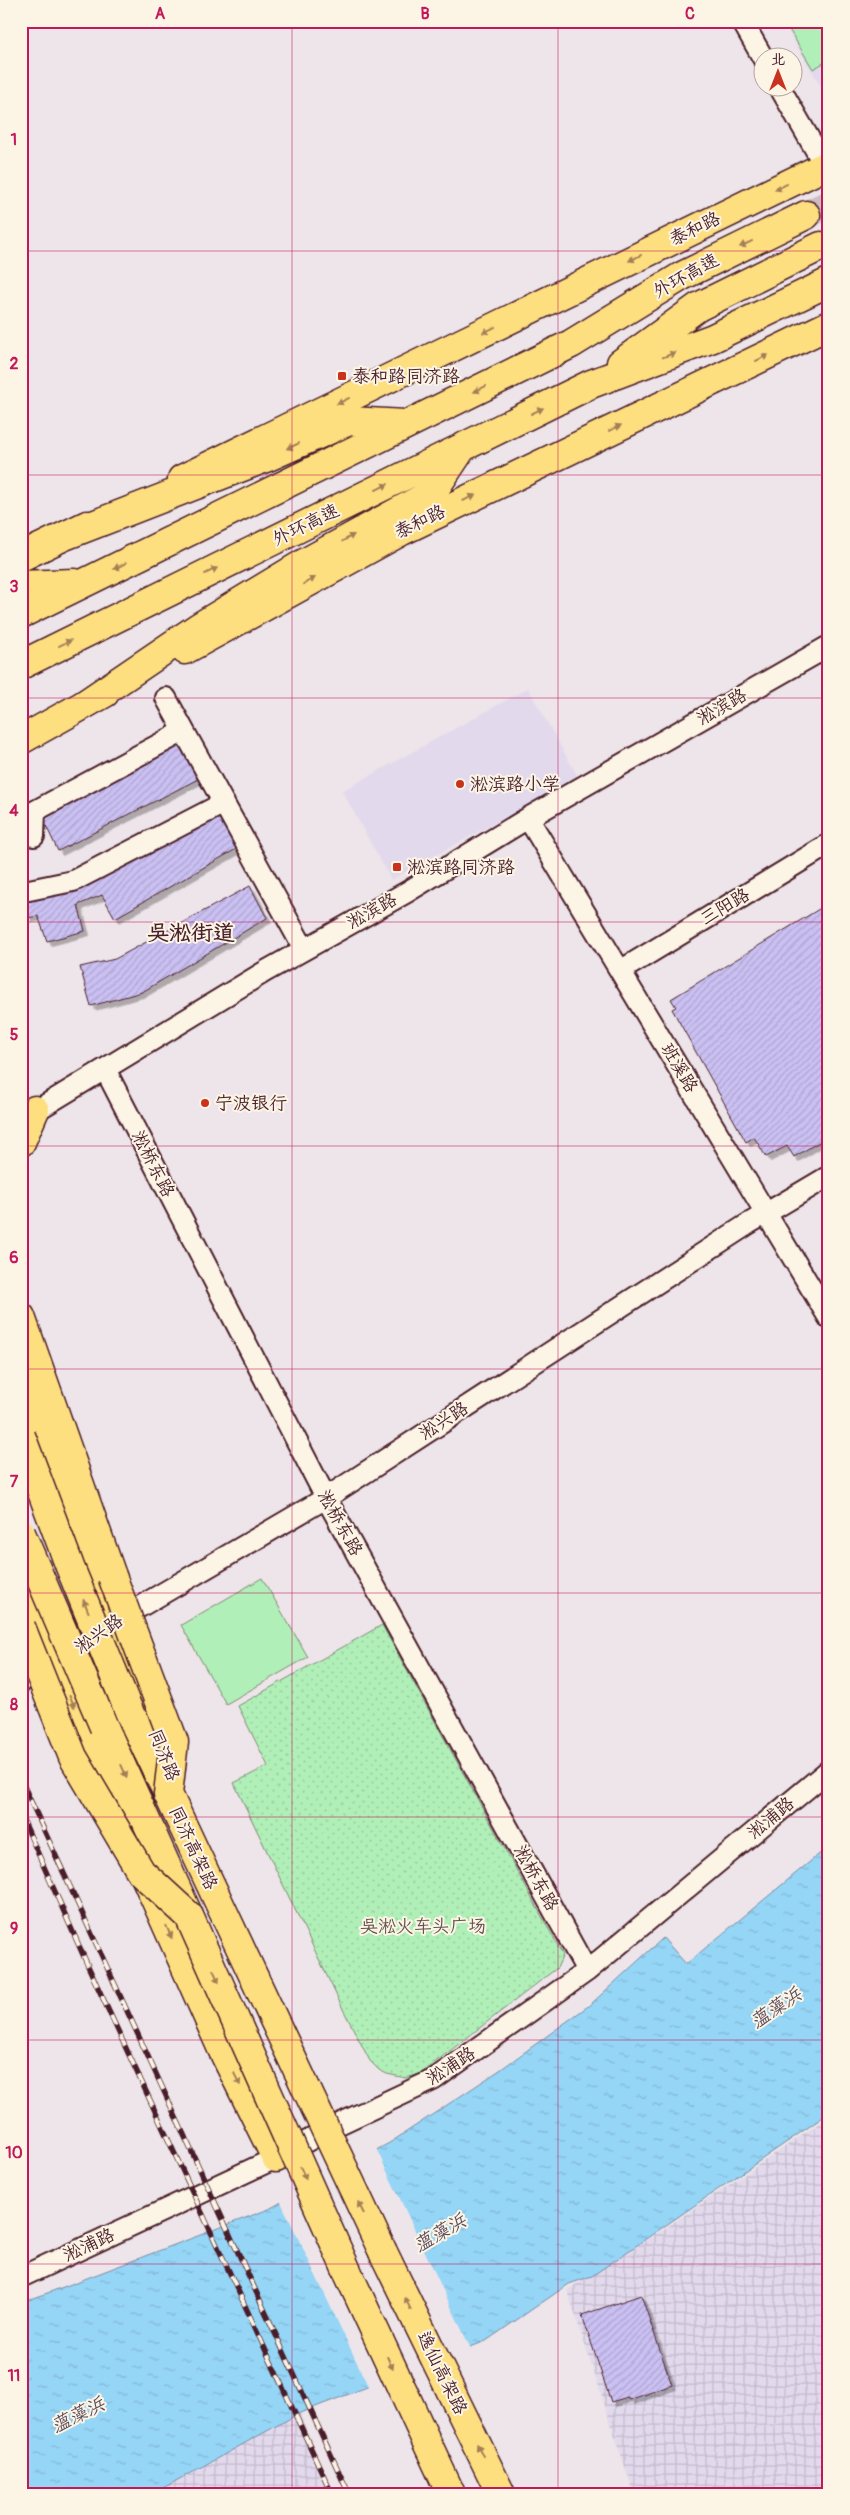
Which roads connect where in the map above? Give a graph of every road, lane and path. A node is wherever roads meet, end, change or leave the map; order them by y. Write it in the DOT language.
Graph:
graph roads {
  1 [pos="742,21"];
  2 [pos="757,48"];
  3 [pos="786,98"];
  4 [pos="827,168"];
  5 [pos="806,215"];
  6 [pos="821,246"];
  7 [pos="829,282"];
  8 [pos="698,307"];
  9 [pos="829,325"];
  10 [pos="571,344"];
  11 [pos="591,384"];
  12 [pos="407,424"];
  13 [pos="462,448"];
  14 [pos="67,535"];
  15 [pos="21,557"];
  16 [pos="86,582"];
  17 [pos="21,585"];
  18 [pos="21,614"];
  19 [pos="829,646"];
  20 [pos="21,665"];
  21 [pos="166,698"];
  22 [pos="85,704"];
  23 [pos="184,731"];
  24 [pos="21,740"];
  25 [pos="224,803"];
  26 [pos="528,818"];
  27 [pos="34,836"];
  28 [pos="829,844"];
  29 [pos="29,890"];
  30 [pos="304,949"];
  31 [pos="620,971"];
  32 [pos="105,1070"];
  33 [pos="28,1115"];
  34 [pos="21,1142"];
  35 [pos="829,1176"];
  36 [pos="767,1212"];
  37 [pos="21,1317"];
  38 [pos="829,1318"];
  39 [pos="21,1373"];
  40 [pos="21,1436"];
  41 [pos="326,1498"];
  42 [pos="21,1533"];
  43 [pos="21,1575"];
  44 [pos="112,1623"];
  45 [pos="21,1627"];
  46 [pos="57,1663"];
  47 [pos="21,1682"];
  48 [pos="829,1770"];
  49 [pos="168,1794"];
  50 [pos="189,1916"];
  51 [pos="587,1971"];
  52 [pos="337,2125"];
  53 [pos="276,2158"];
  54 [pos="383,2252"];
  55 [pos="21,2277"];
  56 [pos="451,2494"];
  57 [pos="501,2494"];
  1 -- 2 [label="street"];
  3 -- 4 [label="street"];
  4 -- 14 [label="main road, 泰和路, one-way"];
  5 -- 10 [label="main road, 外环高速, one-way"];
  6 -- 8 [label="main road, 外环高速"];
  11 -- 7 [label="main road, 外环高速, one-way"];
  8 -- 10 [label="main road, 外环高速"];
  8 -- 11 [label="main road, 外环高速"];
  22 -- 9 [label="main road, 泰和路, one-way"];
  10 -- 12 [label="main road, 外环高速, one-way"];
  13 -- 11 [label="main road, 外环高速, one-way"];
  12 -- 14 [label="main road, one-way"];
  12 -- 16 [label="main road, 外环高速, one-way"];
  20 -- 13 [label="main road, 外环高速, one-way"];
  22 -- 13 [label="main road, one-way"];
  14 -- 15 [label="main road, 泰和路"];
  16 -- 17 [label="main road"];
  16 -- 18 [label="main road, 外环高速"];
  19 -- 26 [label="street, 淞滨路"];
  21 -- 23 [label="street"];
  22 -- 24 [label="main road, 泰和路"];
  23 -- 25 [label="street"];
  23 -- 27 [label="street"];
  25 -- 29 [label="street"];
  25 -- 30 [label="street"];
  26 -- 30 [label="street, 淞滨路"];
  26 -- 31 [label="street, 班溪路"];
  28 -- 31 [label="street, 三阳路"];
  30 -- 32 [label="street, 淞滨路"];
  31 -- 36 [label="street, 班溪路"];
  32 -- 33 [label="street, 淞滨路"];
  32 -- 41 [label="street, 淞桥东路"];
  33 -- 34 [label="main road"];
  35 -- 36 [label="street, 淞兴路"];
  36 -- 38 [label="street, 班溪路"];
  36 -- 41 [label="street, 淞兴路"];
  37 -- 49 [label="main road, bridge"];
  39 -- 44 [label="main road, 同济路"];
  49 -- 40 [label="main road, 同济高架路, one-way, bridge"];
  41 -- 44 [label="street, 淞兴路"];
  41 -- 51 [label="street, 淞桥东路"];
  42 -- 50 [label="main road, 同济高架路, one-way, bridge"];
  43 -- 46 [label="main road"];
  44 -- 46 [label="street, 淞兴路"];
  44 -- 52 [label="main road, 同济路"];
  45 -- 50 [label="main road, bridge"];
  46 -- 47 [label="street, 淞兴路"];
  46 -- 53 [label="main road, one-way"];
  48 -- 51 [label="street, 淞浦路"];
  54 -- 49 [label="main road, 同济高架路, one-way, bridge"];
  50 -- 56 [label="main road, 同济高架路, one-way, bridge"];
  51 -- 52 [label="street, 淞浦路"];
  52 -- 53 [label="street, 淞浦路"];
  53 -- 55 [label="street, 淞浦路"];
  57 -- 54 [label="main road, 逸仙高架路, one-way"];
}
